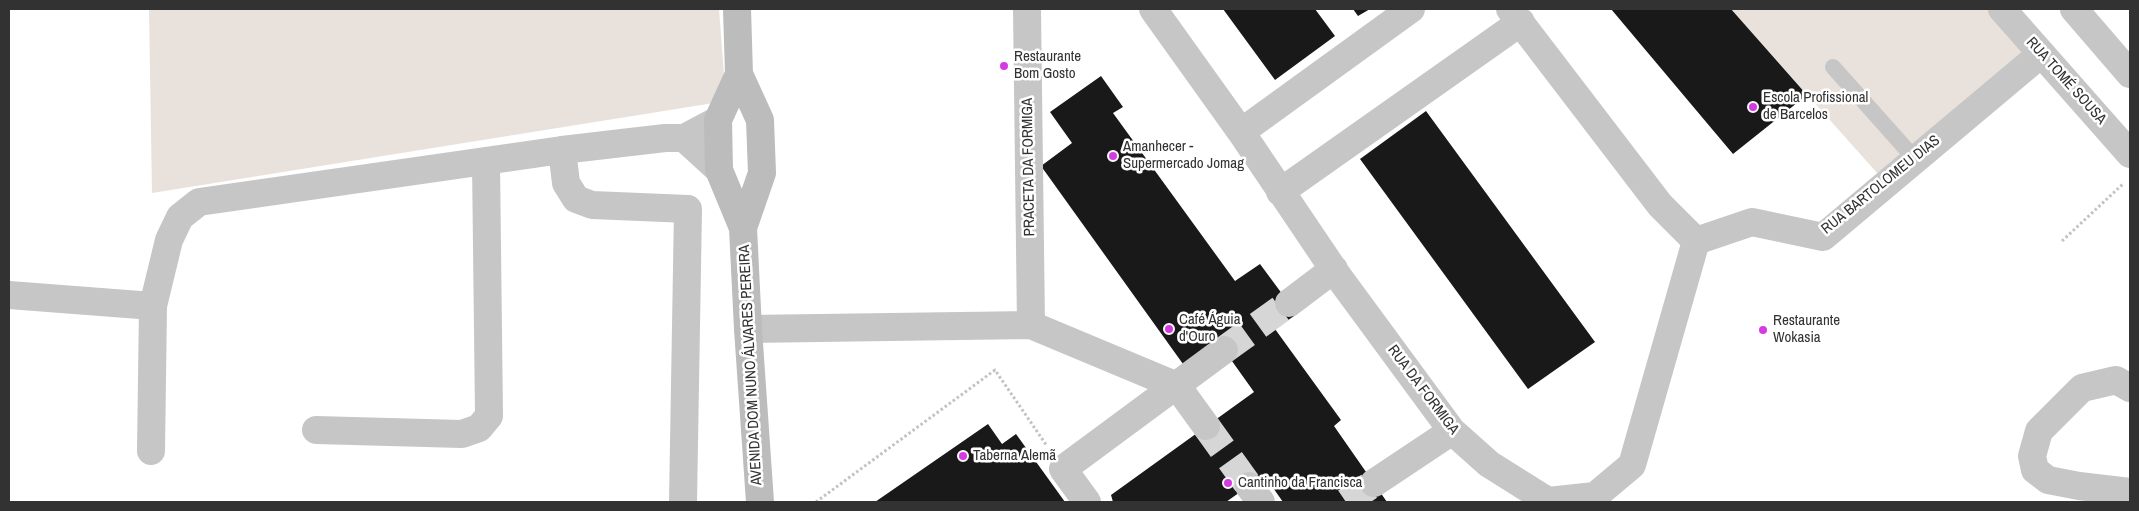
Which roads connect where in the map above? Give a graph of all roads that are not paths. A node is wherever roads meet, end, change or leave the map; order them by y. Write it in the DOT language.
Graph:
graph roads {
  1 [pos="737,9"];
  2 [pos="1027,9"];
  3 [pos="1153,9"];
  4 [pos="1411,9"];
  5 [pos="2002,9"];
  6 [pos="2074,9"];
  7 [pos="1516,15"];
  8 [pos="2041,54"];
  9 [pos="1833,67"];
  10 [pos="739,74"];
  11 [pos="2130,74"];
  12 [pos="718,120"];
  13 [pos="1241,132"];
  14 [pos="684,138"];
  15 [pos="562,150"];
  16 [pos="2130,154"];
  17 [pos="1915,159"];
  18 [pos="486,162"];
  19 [pos="719,170"];
  20 [pos="1280,192"];
  21 [pos="743,228"];
  22 [pos="1696,241"];
  23 [pos="1334,269"];
  24 [pos="9,295"];
  25 [pos="1289,303"];
  26 [pos="153,306"];
  27 [pos="1031,325"];
  28 [pos="748,329"];
  29 [pos="1224,350"];
  30 [pos="1177,386"];
  31 [pos="2130,388"];
  32 [pos="1206,426"];
  33 [pos="316,430"];
  34 [pos="1452,431"];
  35 [pos="150,452"];
  36 [pos="1374,483"];
  37 [pos="2130,492"];
  38 [pos="683,502"];
  39 [pos="760,502"];
  40 [pos="1086,502"];
  1 -- 10 [label="main road, AVENIDA DOM NUNO ÁLVARES PEREIRA"];
  2 -- 27 [label="street, PRACETA DA FORMIGA"];
  3 -- 13 [label="street, RUA DA FORMIGA"];
  4 -- 13 [label="street"];
  5 -- 8 [label="street, RUA TOMÉ SOUSA"];
  6 -- 11 [label="street"];
  7 -- 20 [label="street"];
  7 -- 22 [label="street"];
  8 -- 16 [label="street, RUA TOMÉ SOUSA"];
  8 -- 17 [label="street, RUA BARTOLOMEU DIAS"];
  9 -- 17 [label="lane"];
  10 -- 12 [label="main road, AVENIDA DOM NUNO ÁLVARES PEREIRA"];
  10 -- 21 [label="main road, AVENIDA DOM NUNO ÁLVARES PEREIRA"];
  12 -- 14 [label="street"];
  12 -- 19 [label="main road, AVENIDA DOM NUNO ÁLVARES PEREIRA"];
  13 -- 20 [label="street, RUA DA FORMIGA"];
  14 -- 15 [label="street"];
  14 -- 19 [label="street"];
  15 -- 18 [label="street"];
  15 -- 38 [label="street"];
  17 -- 22 [label="street, RUA BARTOLOMEU DIAS"];
  18 -- 26 [label="street"];
  18 -- 33 [label="street"];
  19 -- 21 [label="main road, AVENIDA DOM NUNO ÁLVARES PEREIRA"];
  20 -- 23 [label="street, RUA DA FORMIGA"];
  21 -- 28 [label="main road, AVENIDA DOM NUNO ÁLVARES PEREIRA"];
  22 -- 34 [label="street, RUA DA FORMIGA"];
  23 -- 25 [label="street"];
  23 -- 34 [label="street, RUA DA FORMIGA"];
  24 -- 26 [label="street"];
  26 -- 35 [label="street"];
  27 -- 28 [label="street"];
  27 -- 30 [label="street"];
  28 -- 39 [label="main road, AVENIDA DOM NUNO ÁLVARES PEREIRA"];
  29 -- 30 [label="street"];
  30 -- 32 [label="street"];
  30 -- 40 [label="street"];
  31 -- 37 [label="street"];
  34 -- 36 [label="street"];
}
